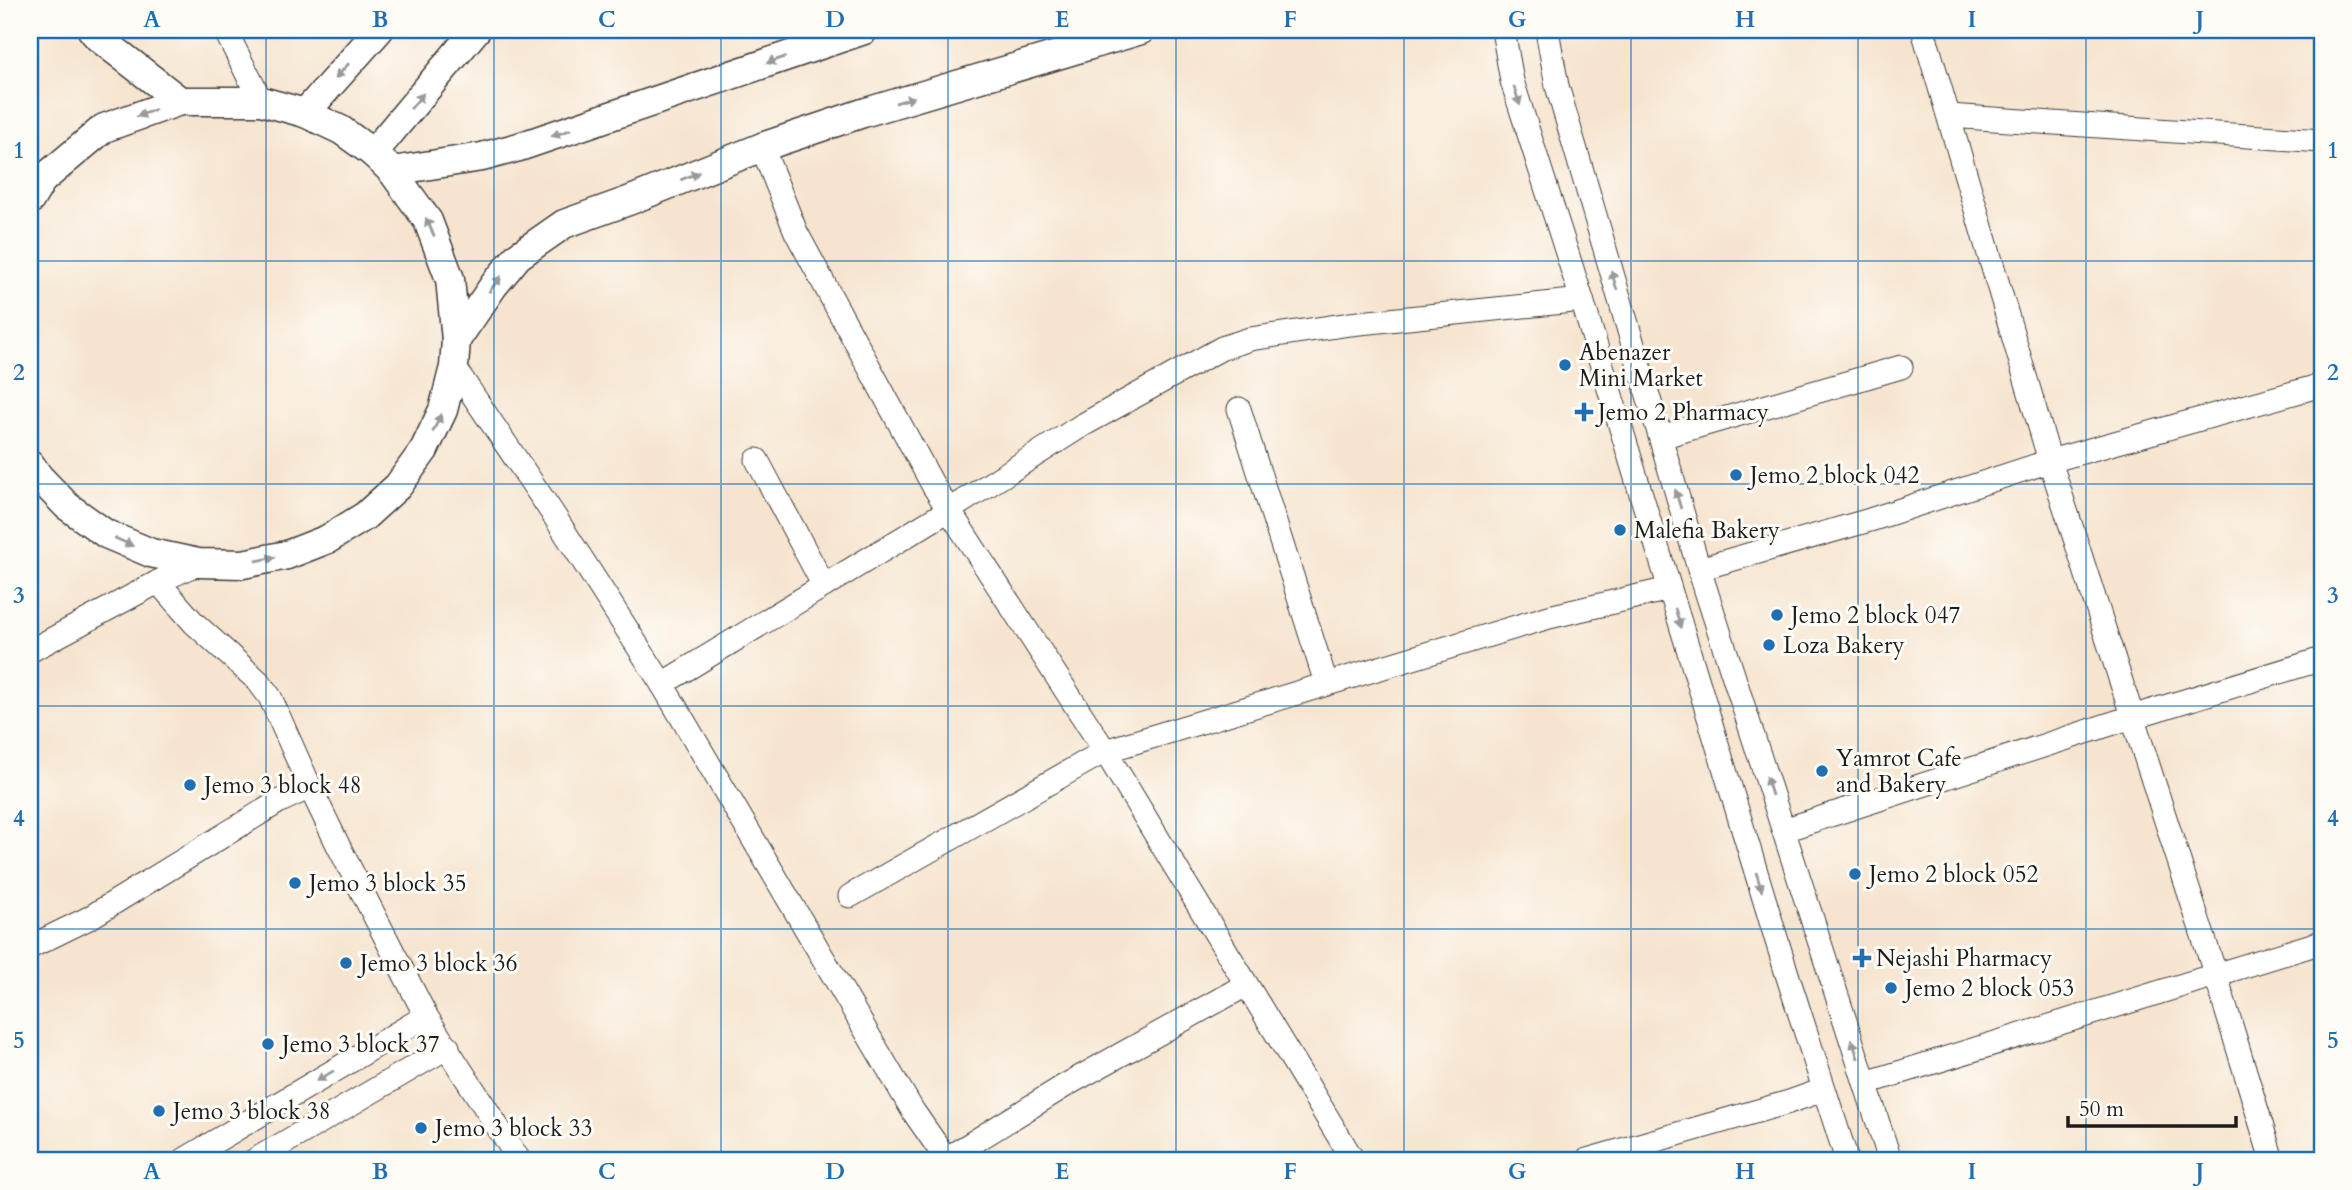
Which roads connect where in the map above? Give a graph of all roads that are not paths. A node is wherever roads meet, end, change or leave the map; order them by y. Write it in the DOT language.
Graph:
graph roads {
  1 [pos="92,30"];
  2 [pos="225,30"];
  3 [pos="379,30"];
  4 [pos="864,30"];
  5 [pos="1141,30"];
  6 [pos="1503,30"];
  7 [pos="1547,30"];
  8 [pos="1923,30"];
  9 [pos="468,32"];
  10 [pos="180,101"];
  11 [pos="261,101"];
  12 [pos="305,113"];
  13 [pos="1949,116"];
  14 [pos="2322,141"];
  15 [pos="762,147"];
  16 [pos="382,162"];
  17 [pos="30,201"];
  18 [pos="1582,300"];
  19 [pos="455,353"];
  20 [pos="1901,367"];
  21 [pos="2322,385"];
  22 [pos="1648,397"];
  23 [pos="1615,408"];
  24 [pos="1239,409"];
  25 [pos="1661,438"];
  26 [pos="757,460"];
  27 [pos="2050,461"];
  28 [pos="30,464"];
  29 [pos="30,498"];
  30 [pos="67,506"];
  31 [pos="949,510"];
  32 [pos="198,563"];
  33 [pos="1699,569"];
  34 [pos="158,582"];
  35 [pos="824,586"];
  36 [pos="1669,589"];
  37 [pos="30,651"];
  38 [pos="2322,659"];
  39 [pos="1326,683"];
  40 [pos="662,684"];
  41 [pos="2132,717"];
  42 [pos="1105,751"];
  43 [pos="310,787"];
  44 [pos="1784,830"];
  45 [pos="849,896"];
  46 [pos="2322,942"];
  47 [pos="30,947"];
  48 [pos="2216,976"];
  49 [pos="1246,985"];
  50 [pos="426,1016"];
  51 [pos="448,1047"];
  52 [pos="1866,1083"];
  53 [pos="1823,1090"];
  54 [pos="1885,1159"];
  55 [pos="184,1160"];
  56 [pos="255,1160"];
  57 [pos="519,1160"];
  58 [pos="946,1160"];
  59 [pos="1353,1160"];
  60 [pos="1587,1160"];
  61 [pos="1847,1160"];
  62 [pos="2272,1160"];
  1 -- 10 [label="main road"];
  2 -- 11 [label="street"];
  3 -- 12 [label="main road, one-way"];
  4 -- 16 [label="main road, one-way"];
  15 -- 5 [label="main road, one-way"];
  6 -- 18 [label="street, one-way"];
  22 -- 7 [label="street, one-way"];
  8 -- 13 [label="street"];
  16 -- 9 [label="main road, one-way"];
  10 -- 11 [label="main road"];
  10 -- 17 [label="main road, one-way"];
  11 -- 12 [label="main road"];
  12 -- 16 [label="main road"];
  13 -- 14 [label="street"];
  13 -- 27 [label="street"];
  19 -- 15 [label="main road, one-way"];
  15 -- 31 [label="street"];
  19 -- 16 [label="main road, one-way"];
  18 -- 23 [label="street"];
  18 -- 31 [label="street"];
  32 -- 19 [label="main road, one-way"];
  19 -- 40 [label="street"];
  20 -- 25 [label="street"];
  21 -- 27 [label="street"];
  22 -- 23 [label="street"];
  22 -- 25 [label="street"];
  23 -- 36 [label="street"];
  24 -- 39 [label="street"];
  33 -- 25 [label="street, one-way"];
  26 -- 35 [label="street"];
  27 -- 33 [label="street"];
  27 -- 41 [label="street"];
  28 -- 30 [label="main road"];
  29 -- 30 [label="main road"];
  30 -- 32 [label="main road, one-way"];
  31 -- 35 [label="street"];
  31 -- 42 [label="street"];
  32 -- 34 [label="street"];
  44 -- 33 [label="street, one-way"];
  34 -- 37 [label="street"];
  34 -- 43 [label="street"];
  35 -- 40 [label="street"];
  36 -- 39 [label="street"];
  36 -- 53 [label="street, one-way"];
  38 -- 41 [label="street"];
  39 -- 42 [label="street"];
  40 -- 58 [label="street"];
  41 -- 44 [label="street"];
  41 -- 48 [label="street"];
  42 -- 45 [label="street"];
  42 -- 49 [label="street"];
  43 -- 47 [label="street"];
  43 -- 50 [label="street"];
  52 -- 44 [label="street, one-way"];
  46 -- 48 [label="street"];
  48 -- 52 [label="street"];
  48 -- 62 [label="street"];
  49 -- 58 [label="street"];
  49 -- 59 [label="street"];
  50 -- 51 [label="street"];
  50 -- 55 [label="street, one-way"];
  51 -- 56 [label="street"];
  51 -- 57 [label="street"];
  52 -- 54 [label="street"];
  53 -- 60 [label="street"];
  53 -- 61 [label="street"];
}
